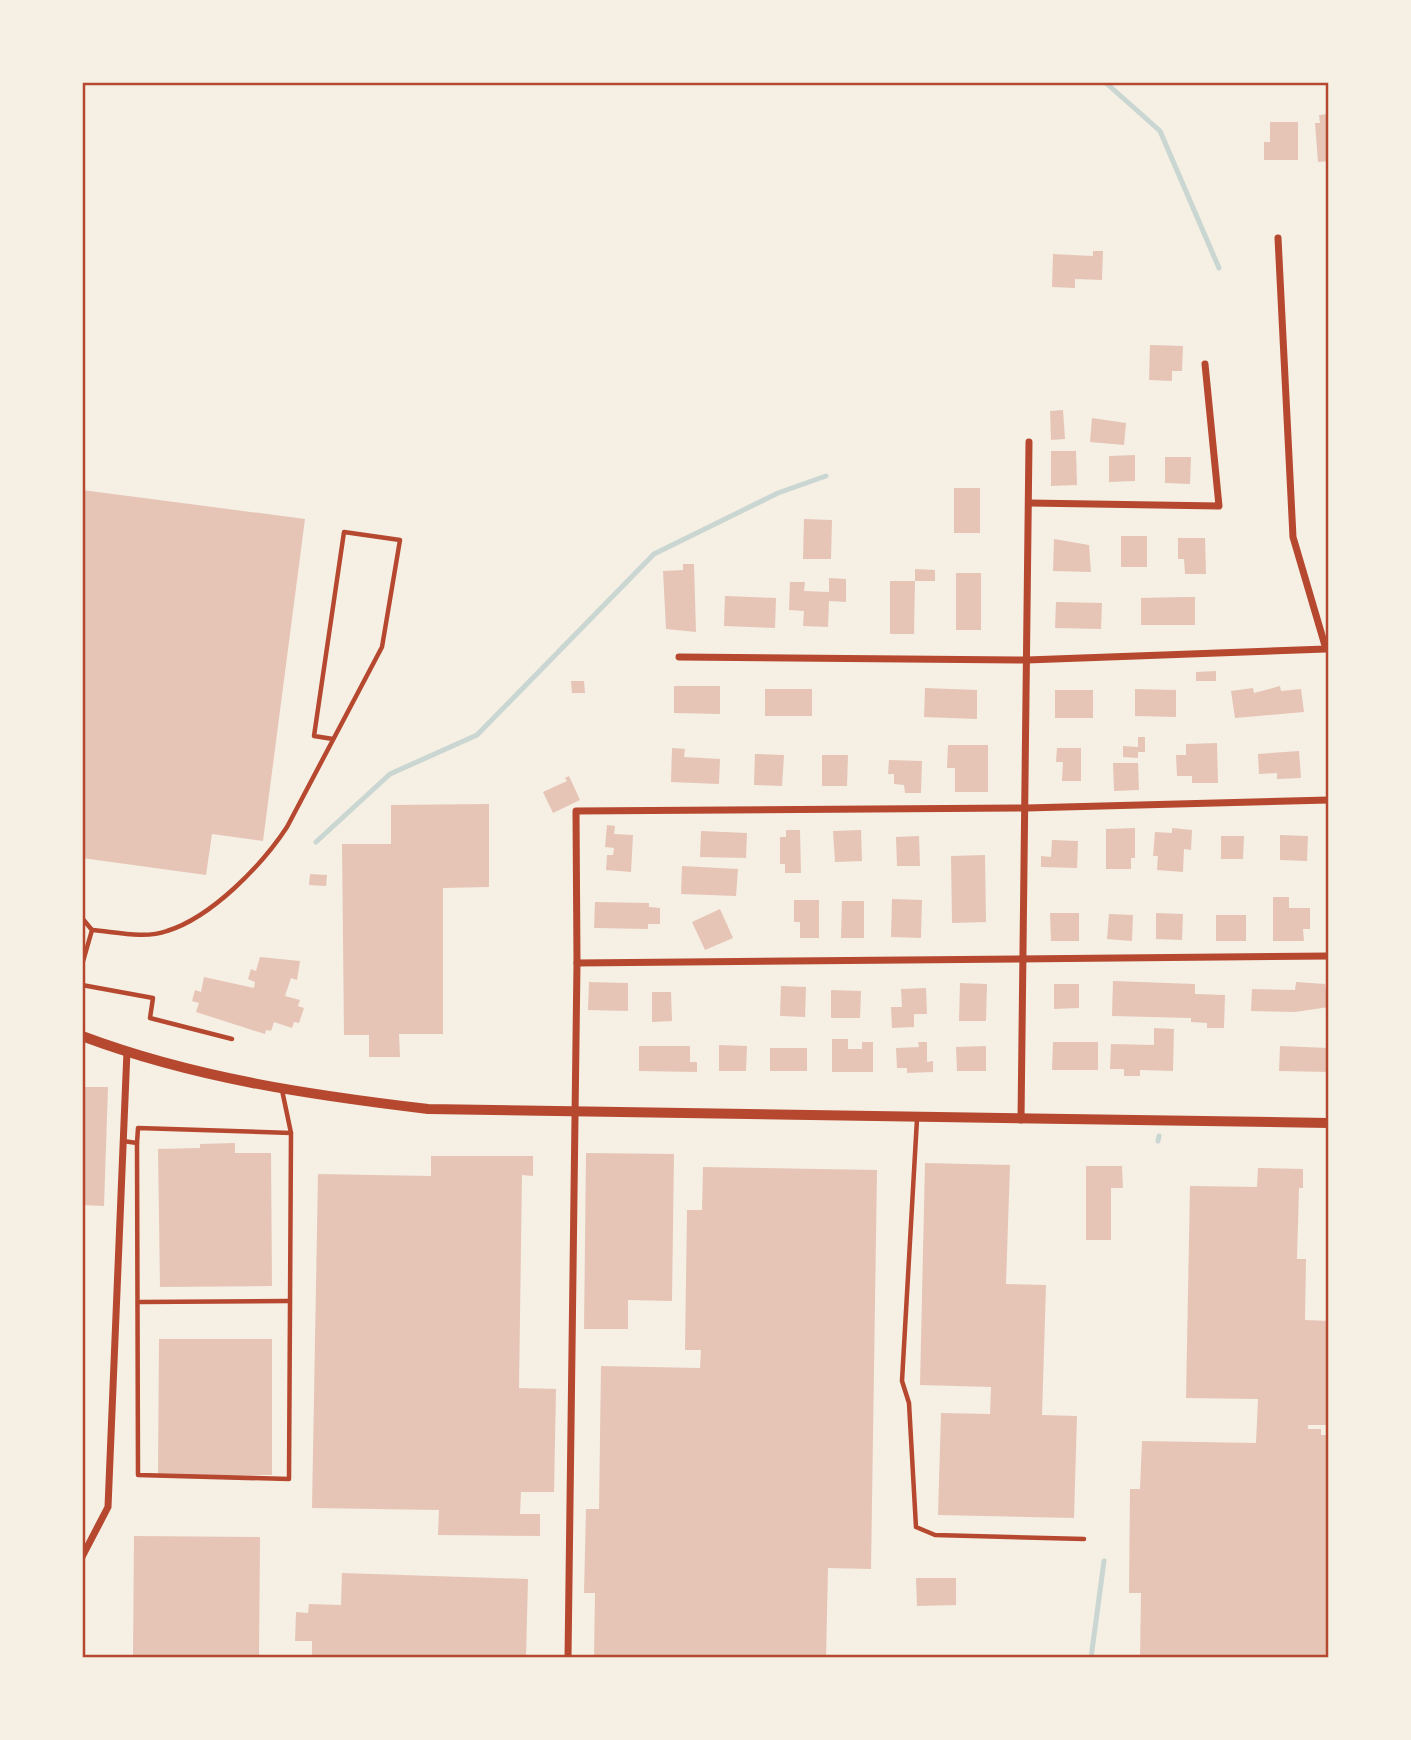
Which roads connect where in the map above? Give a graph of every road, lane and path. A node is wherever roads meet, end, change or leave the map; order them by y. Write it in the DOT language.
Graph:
graph roads {
  1 [pos="1278,238"];
  2 [pos="1205,364"];
  3 [pos="1029,442"];
  4 [pos="1029,503"];
  5 [pos="679,657"];
  6 [pos="1027,660"];
  7 [pos="333,739"];
  8 [pos="1329,800"];
  9 [pos="1026,808"];
  10 [pos="82,918"];
  11 [pos="92,930"];
  12 [pos="1329,956"];
  13 [pos="1025,958"];
  14 [pos="577,963"];
  15 [pos="82,965"];
  16 [pos="82,985"];
  17 [pos="82,1036"];
  18 [pos="232,1039"];
  19 [pos="127,1051"];
  20 [pos="282,1089"];
  21 [pos="573,1112"];
  22 [pos="917,1118"];
  23 [pos="1021,1120"];
  24 [pos="1329,1123"];
  25 [pos="291,1133"];
  26 [pos="123,1141"];
  27 [pos="137,1143"];
  28 [pos="288,1301"];
  29 [pos="140,1302"];
  30 [pos="1084,1539"];
  31 [pos="82,1557"];
  32 [pos="568,1658"];
  1 -- 6 [label="street"];
  2 -- 4 [label="street"];
  3 -- 4 [label="street"];
  4 -- 6 [label="street"];
  5 -- 6 [label="street"];
  6 -- 9 [label="street"];
  7 -- 7 [label="lane"];
  7 -- 11 [label="lane"];
  8 -- 9 [label="street"];
  9 -- 13 [label="street"];
  9 -- 14 [label="street"];
  10 -- 11 [label="lane"];
  11 -- 15 [label="lane"];
  12 -- 13 [label="street"];
  13 -- 14 [label="street"];
  13 -- 23 [label="street"];
  14 -- 21 [label="street"];
  16 -- 18 [label="lane"];
  17 -- 19 [label="main road"];
  19 -- 20 [label="main road"];
  19 -- 26 [label="street"];
  20 -- 21 [label="main road"];
  20 -- 25 [label="lane"];
  21 -- 22 [label="main road"];
  21 -- 32 [label="street"];
  22 -- 23 [label="main road"];
  22 -- 30 [label="lane"];
  23 -- 24 [label="main road"];
  25 -- 27 [label="lane"];
  25 -- 28 [label="lane"];
  26 -- 27 [label="lane"];
  26 -- 31 [label="street"];
  27 -- 29 [label="lane"];
  28 -- 29 [label="lane"];
  28 -- 29 [label="lane"];
}
